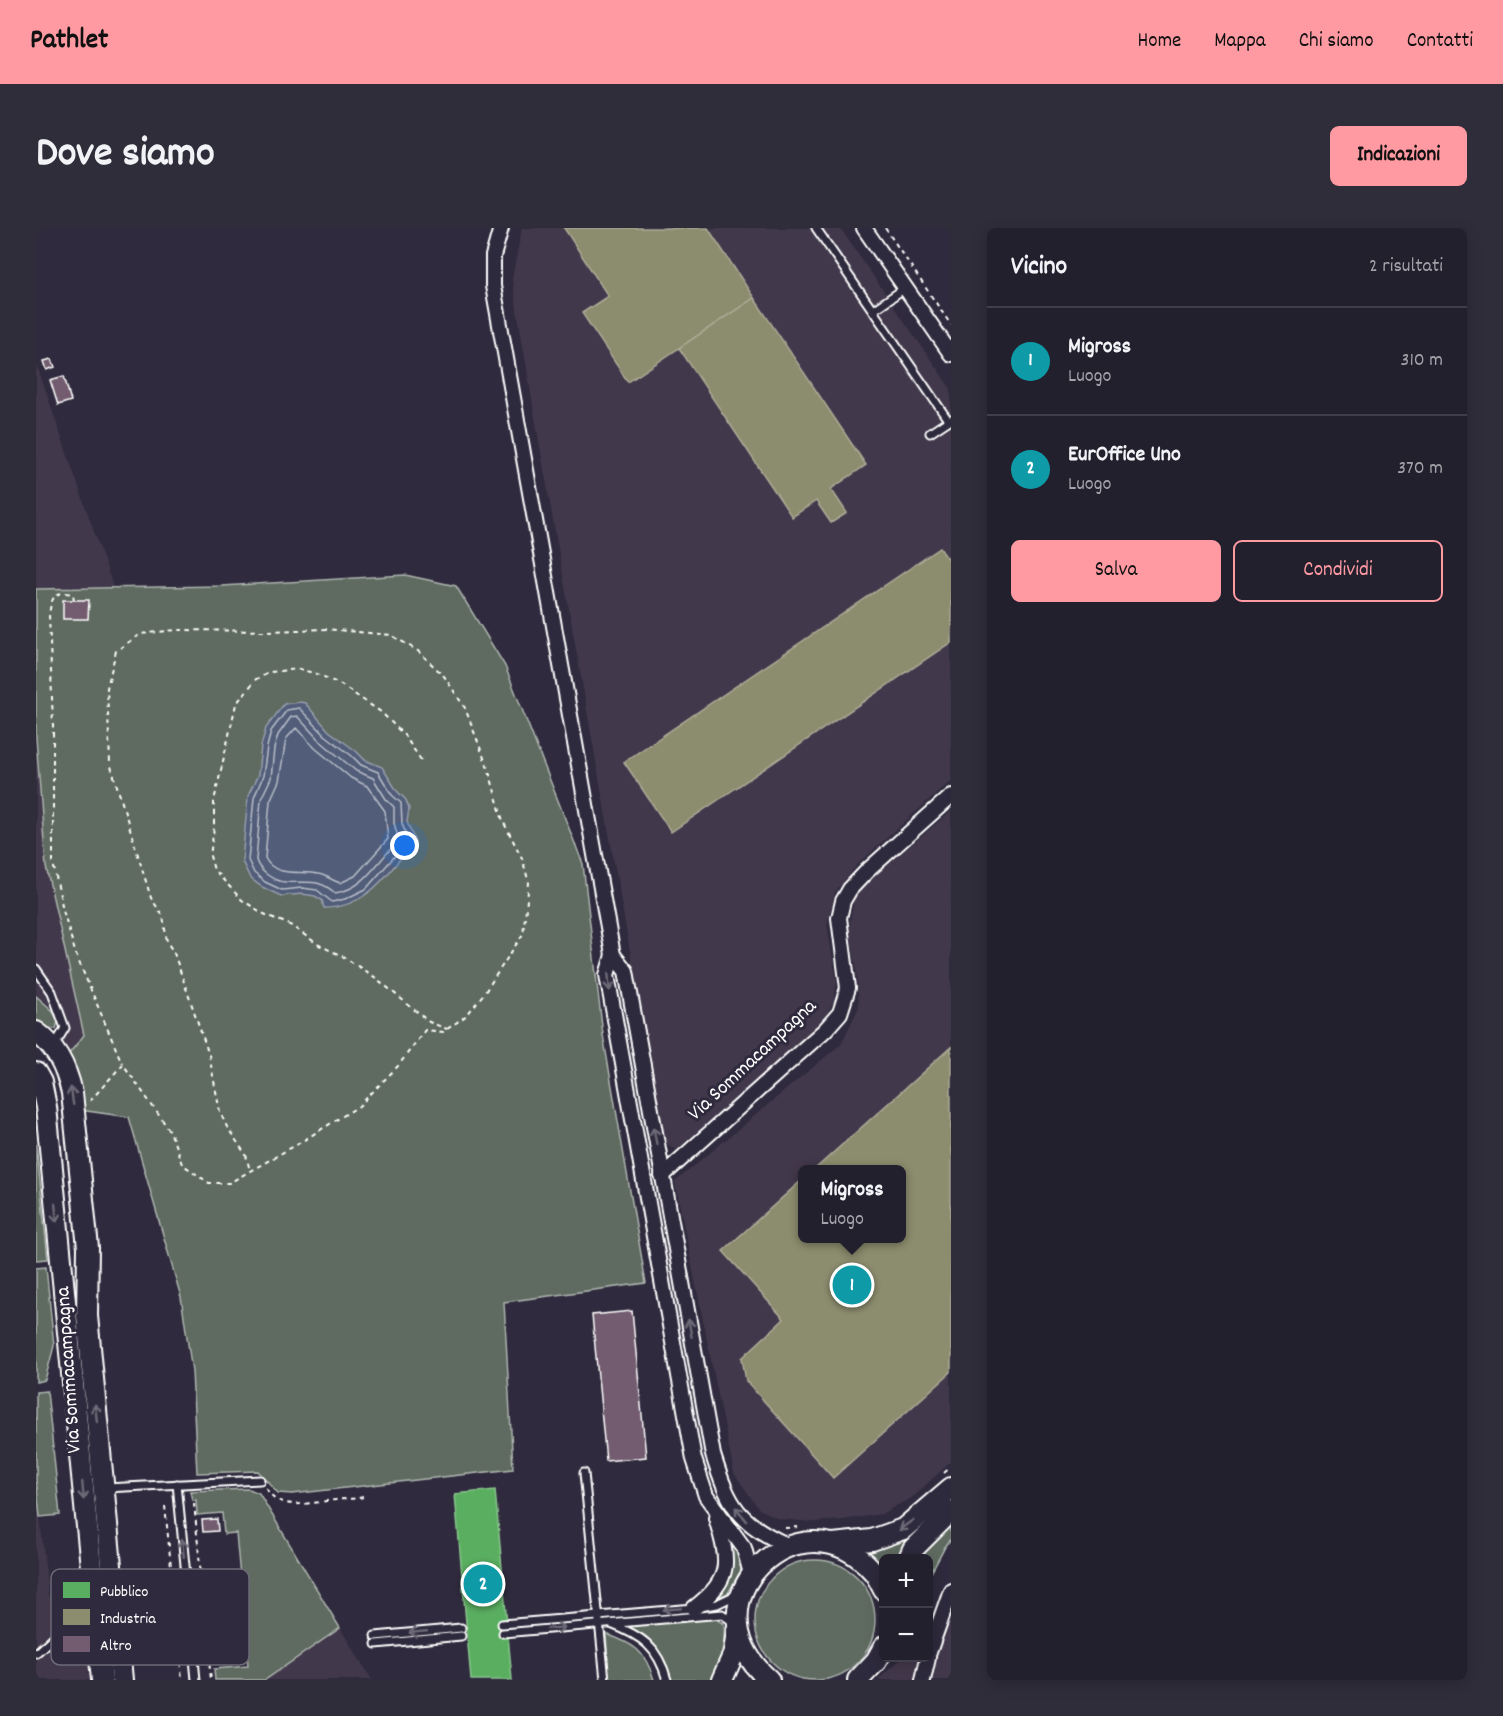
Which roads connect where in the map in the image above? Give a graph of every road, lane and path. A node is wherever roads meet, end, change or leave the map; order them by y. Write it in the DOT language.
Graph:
graph roads {
  1 [pos="501,228"];
  2 [pos="816,228"];
  3 [pos="864,228"];
  4 [pos="885,228"];
  5 [pos="905,288"];
  6 [pos="873,310"];
  7 [pos="951,325"];
  8 [pos="951,354"];
  9 [pos="950,419"];
  10 [pos="930,433"];
  11 [pos="74,600"];
  12 [pos="421,760"];
  13 [pos="951,796"];
  14 [pos="613,955"];
  15 [pos="36,969"];
  16 [pos="447,1029"];
  17 [pos="36,1032"];
  18 [pos="52,1048"];
  19 [pos="123,1064"];
  20 [pos="36,1073"];
  21 [pos="74,1106"];
  22 [pos="250,1171"];
  23 [pos="662,1176"];
  24 [pos="951,1467"];
  25 [pos="584,1473"];
  26 [pos="260,1480"];
  27 [pos="945,1482"];
  28 [pos="177,1484"];
  29 [pos="104,1488"];
  30 [pos="363,1497"];
  31 [pos="194,1503"];
  32 [pos="165,1506"];
  33 [pos="714,1508"];
  34 [pos="951,1511"];
  35 [pos="802,1527"];
  36 [pos="780,1528"];
  37 [pos="830,1544"];
  38 [pos="789,1546"];
  39 [pos="911,1554"];
  40 [pos="90,1569"];
  41 [pos="111,1569"];
  42 [pos="171,1569"];
  43 [pos="185,1569"];
  44 [pos="200,1569"];
  45 [pos="748,1580"];
  46 [pos="879,1581"];
  47 [pos="951,1590"];
  48 [pos="694,1608"];
  49 [pos="598,1616"];
  50 [pos="609,1623"];
  51 [pos="502,1624"];
  52 [pos="600,1624"];
  53 [pos="738,1624"];
  54 [pos="461,1628"];
  55 [pos="503,1633"];
  56 [pos="461,1636"];
  57 [pos="51,1639"];
  58 [pos="933,1642"];
  59 [pos="36,1653"];
  60 [pos="879,1656"];
  61 [pos="927,1662"];
  62 [pos="100,1665"];
  63 [pos="120,1665"];
  64 [pos="181,1665"];
  65 [pos="195,1665"];
  66 [pos="210,1665"];
  67 [pos="102,1680"];
  68 [pos="122,1680"];
  69 [pos="182,1680"];
  70 [pos="196,1680"];
  71 [pos="211,1680"];
  72 [pos="605,1680"];
  73 [pos="667,1680"];
  74 [pos="722,1680"];
  75 [pos="769,1680"];
  76 [pos="858,1680"];
  77 [pos="923,1680"];
  1 -- 14 [label="street"];
  2 -- 6 [label="lane"];
  3 -- 5 [label="street"];
  4 -- 7 [label="path"];
  5 -- 6 [label="lane"];
  5 -- 8 [label="street"];
  6 -- 9 [label="lane"];
  9 -- 10 [label="lane"];
  11 -- 19 [label="path"];
  12 -- 16 [label="path"];
  13 -- 23 [label="street, Via Sommacampagna"];
  23 -- 14 [label="street, one-way"];
  14 -- 33 [label="street, one-way"];
  15 -- 18 [label="lane"];
  16 -- 22 [label="path"];
  16 -- 22 [label="path"];
  17 -- 18 [label="street, Via Sommacampagna"];
  21 -- 18 [label="street, Via Sommacampagna, one-way"];
  19 -- 21 [label="path"];
  19 -- 22 [label="path"];
  20 -- 40 [label="street, Via Sommacampagna, one-way"];
  29 -- 21 [label="street, Via Sommacampagna, one-way"];
  38 -- 23 [label="street, one-way"];
  24 -- 27 [label="path"];
  25 -- 49 [label="lane"];
  26 -- 28 [label="lane"];
  26 -- 30 [label="path"];
  27 -- 37 [label="street, one-way"];
  28 -- 29 [label="lane"];
  43 -- 28 [label="lane, one-way"];
  29 -- 41 [label="street, Via Sommacampagna"];
  31 -- 44 [label="path"];
  32 -- 42 [label="path"];
  33 -- 45 [label="street"];
  33 -- 48 [label="street"];
  34 -- 39 [label="street"];
  35 -- 36 [label="path"];
  37 -- 38 [label="street"];
  37 -- 46 [label="street"];
  38 -- 45 [label="street"];
  45 -- 48 [label="lane"];
  45 -- 53 [label="street"];
  47 -- 58 [label="street"];
  48 -- 49 [label="lane, one-way"];
  49 -- 51 [label="lane"];
  49 -- 52 [label="lane"];
  50 -- 52 [label="lane"];
  50 -- 53 [label="lane"];
  50 -- 73 [label="lane"];
  55 -- 52 [label="lane, one-way"];
  52 -- 72 [label="lane"];
  53 -- 74 [label="street"];
  53 -- 75 [label="street"];
  54 -- 56 [label="lane, one-way"];
  57 -- 59 [label="lane"];
  60 -- 76 [label="street"];
  61 -- 77 [label="street"];
  62 -- 67 [label="street, Via Sommacampagna"];
  63 -- 68 [label="street, Via Sommacampagna"];
  64 -- 69 [label="path"];
  65 -- 70 [label="lane"];
  66 -- 71 [label="path"];
}
